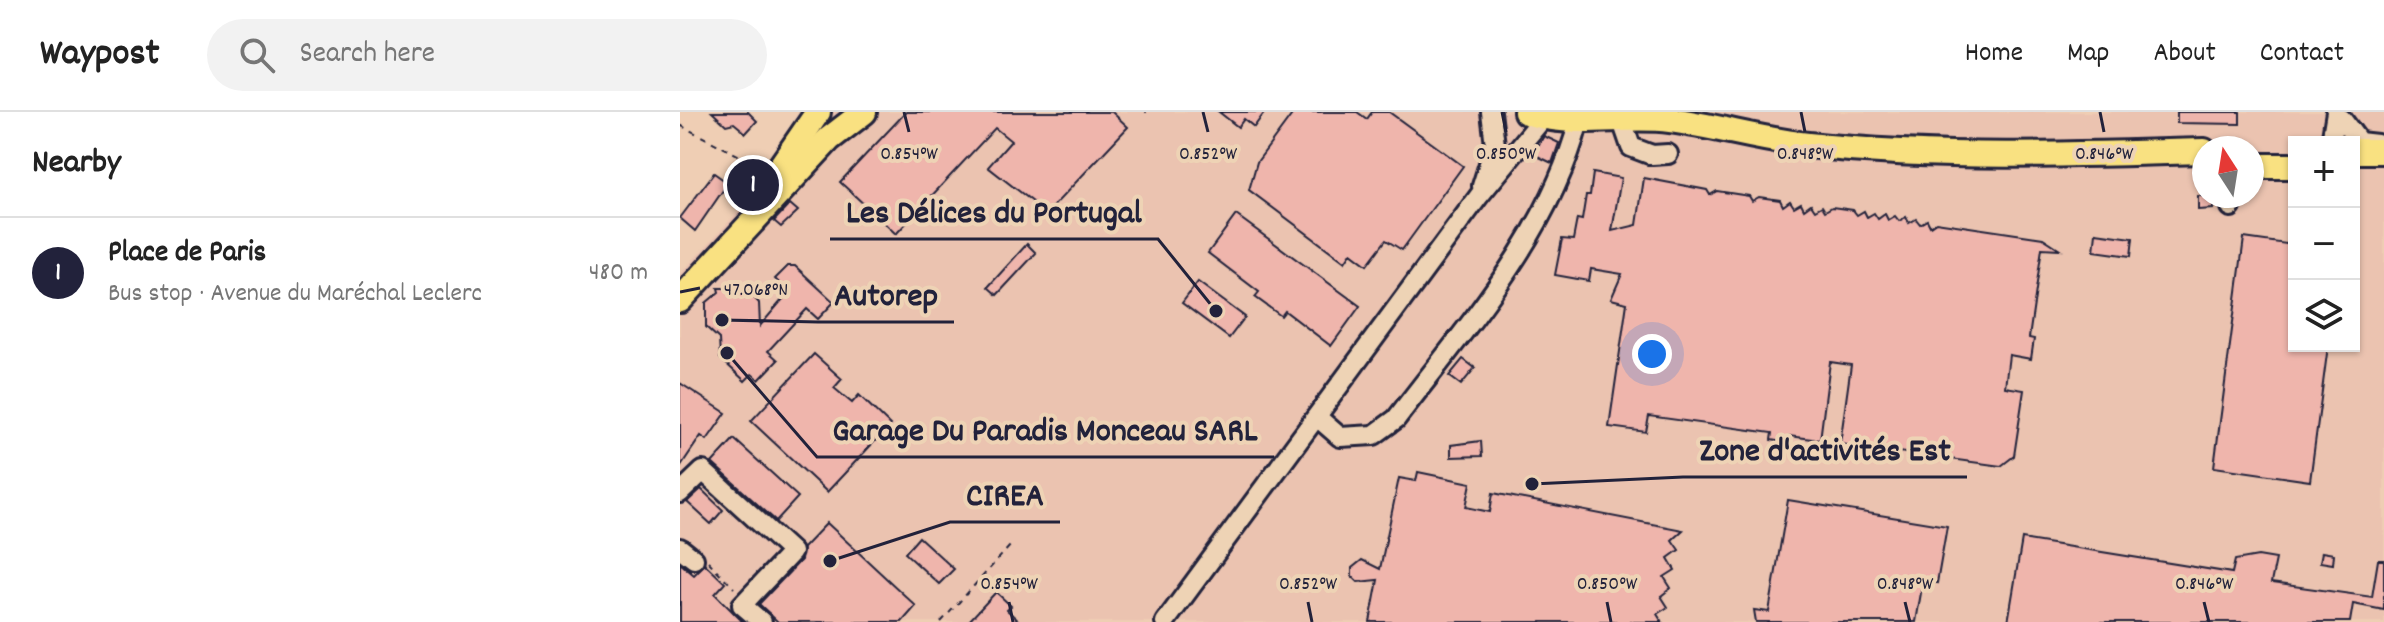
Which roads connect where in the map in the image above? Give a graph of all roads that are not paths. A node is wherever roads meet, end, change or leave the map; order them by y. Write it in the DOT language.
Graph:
graph roads {
  1 [pos="818,112"];
  2 [pos="864,112"];
  3 [pos="1491,112"];
  4 [pos="1710,112"];
  5 [pos="1539,114"];
  6 [pos="1620,115"];
  7 [pos="1579,121"];
  8 [pos="2334,126"];
  9 [pos="2384,144"];
  10 [pos="1856,147"];
  11 [pos="2264,150"];
  12 [pos="2288,150"];
  13 [pos="2192,151"];
  14 [pos="2360,151"];
  15 [pos="2384,151"];
  16 [pos="2116,153"];
  17 [pos="1668,154"];
  18 [pos="2192,161"];
  19 [pos="2264,166"];
  20 [pos="2288,166"];
  21 [pos="2360,166"];
  22 [pos="2384,167"];
  23 [pos="1479,196"];
  24 [pos="680,281"];
  25 [pos="680,300"];
  26 [pos="1317,417"];
  27 [pos="680,493"];
  28 [pos="1172,617"];
  29 [pos="762,622"];
  1 -- 24 [label="main road"];
  2 -- 25 [label="main road"];
  3 -- 23 [label="street"];
  4 -- 10 [label="main road"];
  5 -- 7 [label="main road"];
  5 -- 23 [label="street"];
  6 -- 7 [label="main road"];
  6 -- 10 [label="main road"];
  6 -- 17 [label="street"];
  7 -- 26 [label="street"];
  8 -- 9 [label="street"];
  10 -- 16 [label="main road"];
  11 -- 12 [label="main road"];
  13 -- 16 [label="main road"];
  14 -- 15 [label="main road"];
  16 -- 18 [label="main road"];
  19 -- 20 [label="main road"];
  21 -- 22 [label="main road"];
  23 -- 26 [label="street"];
  26 -- 28 [label="street"];
  27 -- 29 [label="street"];
}
